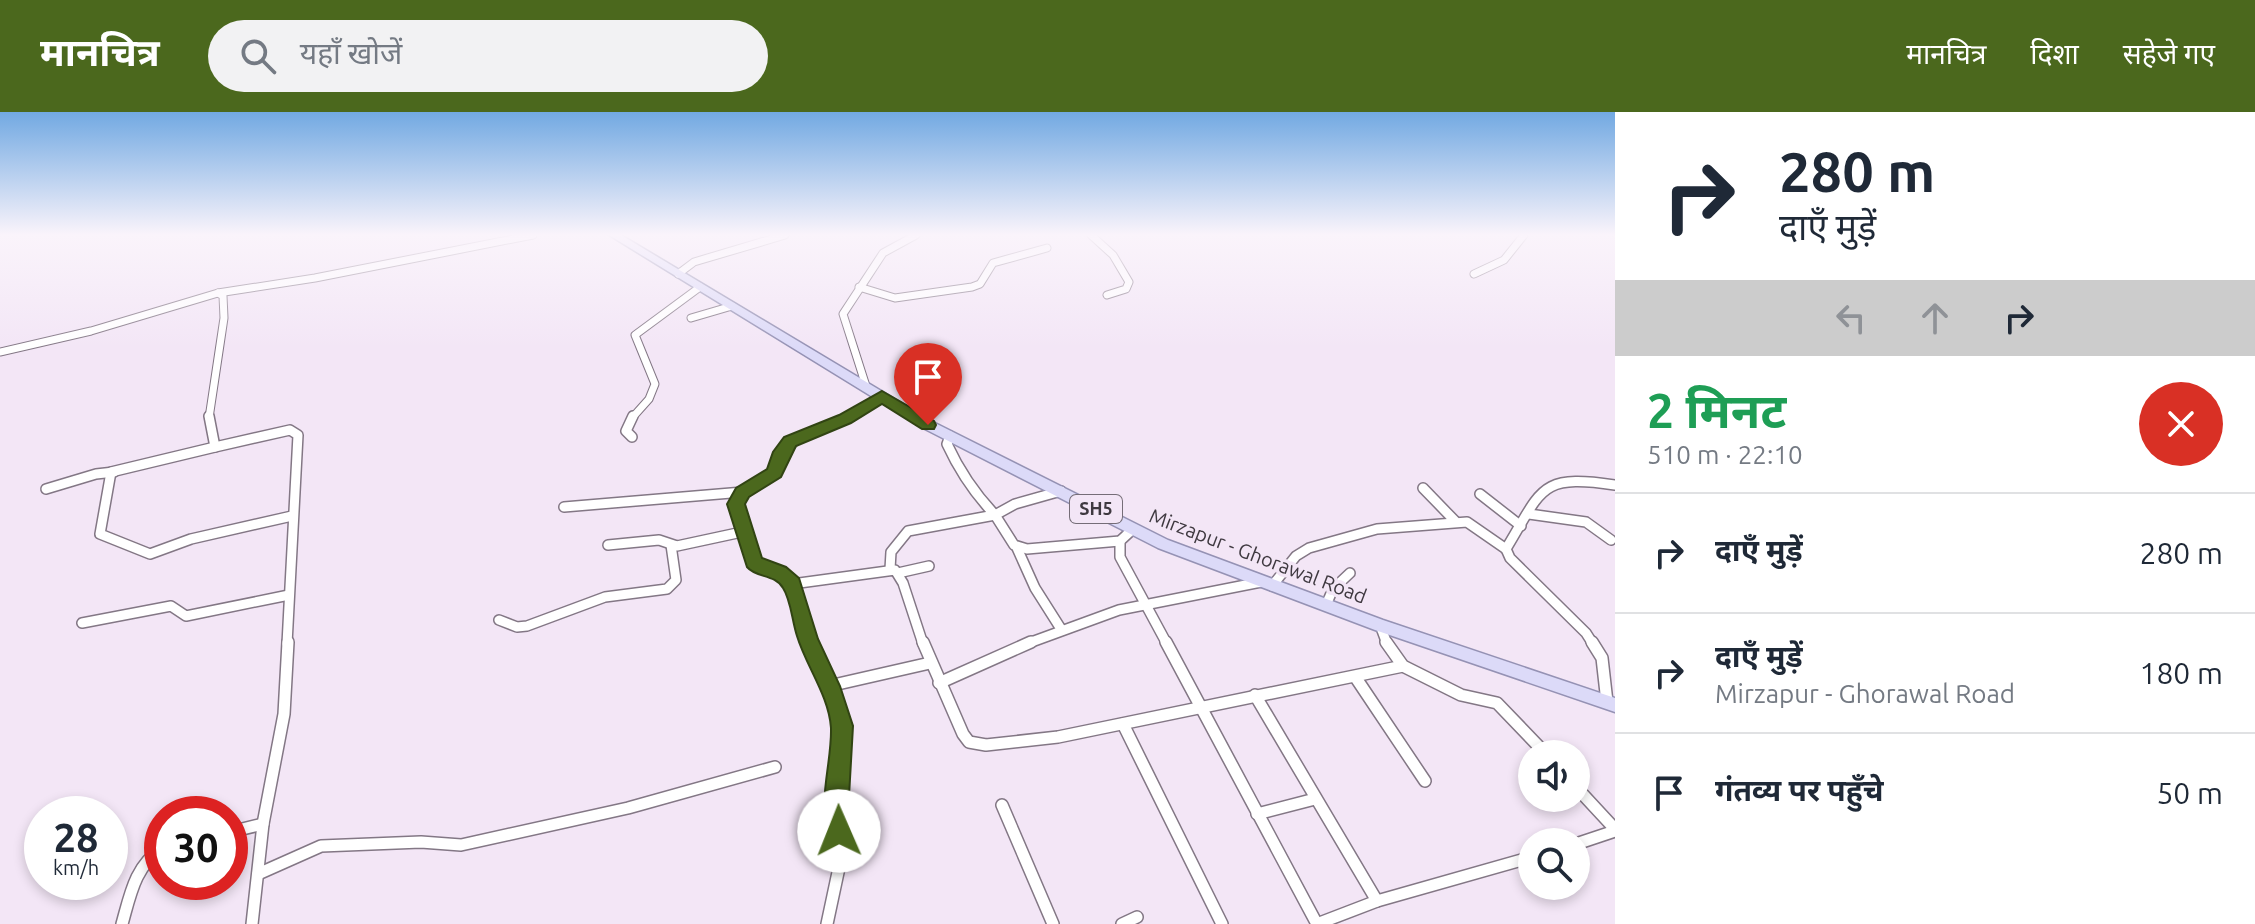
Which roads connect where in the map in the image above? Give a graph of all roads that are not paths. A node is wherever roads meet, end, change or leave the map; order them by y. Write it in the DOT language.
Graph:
graph roads {
  1 [pos="341,273"];
  2 [pos="869,273"];
  3 [pos="987,273"];
  4 [pos="1124,273"];
  5 [pos="1478,273"];
  6 [pos="678,274"];
  7 [pos="1474,274"];
  8 [pos="700,287"];
  9 [pos="859,287"];
  10 [pos="218,293"];
  11 [pos="1107,295"];
  12 [pos="732,306"];
  13 [pos="691,318"];
  14 [pos="0,352"];
  15 [pos="866,386"];
  16 [pos="882,396"];
  17 [pos="950,436"];
  18 [pos="632,437"];
  19 [pos="215,447"];
  20 [pos="117,472"];
  21 [pos="1615,485"];
  22 [pos="1423,488"];
  23 [pos="46,489"];
  24 [pos="1061,491"];
  25 [pos="743,492"];
  26 [pos="1480,494"];
  27 [pos="564,507"];
  28 [pos="1529,514"];
  29 [pos="995,515"];
  30 [pos="292,516"];
  31 [pos="1455,521"];
  32 [pos="1521,526"];
  33 [pos="1133,529"];
  34 [pos="742,532"];
  35 [pos="1611,540"];
  36 [pos="1120,541"];
  37 [pos="608,545"];
  38 [pos="671,545"];
  39 [pos="1017,548"];
  40 [pos="1506,549"];
  41 [pos="929,566"];
  42 [pos="894,571"];
  43 [pos="1350,573"];
  44 [pos="792,584"];
  45 [pos="1267,584"];
  46 [pos="289,595"];
  47 [pos="1146,603"];
  48 [pos="1326,605"];
  49 [pos="499,620"];
  50 [pos="82,623"];
  51 [pos="1380,625"];
  52 [pos="1061,629"];
  53 [pos="930,663"];
  54 [pos="1403,666"];
  55 [pos="1356,678"];
  56 [pos="939,683"];
  57 [pos="829,686"];
  58 [pos="1255,695"];
  59 [pos="1611,704"];
  60 [pos="1200,706"];
  61 [pos="1123,724"];
  62 [pos="1533,740"];
  63 [pos="775,767"];
  64 [pos="1425,781"];
  65 [pos="1315,799"];
  66 [pos="1590,802"];
  67 [pos="1002,805"];
  68 [pos="1257,814"];
  69 [pos="263,824"];
  70 [pos="248,828"];
  71 [pos="1615,830"];
  72 [pos="1590,839"];
  73 [pos="1518,861"];
  74 [pos="144,865"];
  75 [pos="258,874"];
  76 [pos="1377,901"];
  77 [pos="1137,917"];
  78 [pos="122,924"];
  79 [pos="252,924"];
  80 [pos="827,924"];
  81 [pos="1053,924"];
  82 [pos="1122,924"];
  83 [pos="1222,924"];
  84 [pos="1317,924"];
  1 -- 10 [label="street"];
  2 -- 9 [label="street"];
  3 -- 9 [label="street"];
  4 -- 11 [label="street"];
  5 -- 7 [label="street"];
  6 -- 8 [label="main road, Mirzapur - Ghorawal Road / SH5"];
  8 -- 12 [label="main road, Mirzapur - Ghorawal Road / SH5"];
  8 -- 18 [label="street"];
  9 -- 15 [label="street"];
  10 -- 14 [label="street"];
  10 -- 19 [label="street"];
  12 -- 13 [label="street"];
  12 -- 15 [label="main road, Mirzapur - Ghorawal Road / SH5"];
  15 -- 16 [label="main road, Mirzapur - Ghorawal Road / SH5"];
  16 -- 17 [label="main road, Mirzapur - Ghorawal Road / SH5"];
  16 -- 25 [label="street"];
  17 -- 24 [label="main road, Mirzapur - Ghorawal Road / SH5"];
  17 -- 29 [label="street"];
  19 -- 20 [label="street"];
  19 -- 30 [label="street"];
  20 -- 23 [label="street"];
  20 -- 30 [label="street"];
  21 -- 28 [label="street"];
  22 -- 31 [label="street"];
  24 -- 29 [label="street"];
  24 -- 33 [label="main road, Mirzapur - Ghorawal Road / SH5"];
  25 -- 27 [label="street"];
  25 -- 34 [label="street"];
  26 -- 32 [label="street"];
  28 -- 32 [label="street"];
  28 -- 35 [label="street"];
  29 -- 39 [label="street"];
  29 -- 42 [label="street"];
  30 -- 46 [label="street"];
  31 -- 40 [label="street"];
  31 -- 45 [label="street"];
  32 -- 40 [label="street"];
  33 -- 36 [label="street"];
  33 -- 45 [label="main road, Mirzapur - Ghorawal Road / SH5"];
  34 -- 38 [label="street"];
  34 -- 44 [label="street"];
  36 -- 39 [label="street"];
  36 -- 47 [label="street"];
  37 -- 38 [label="street"];
  38 -- 49 [label="street"];
  39 -- 52 [label="street"];
  40 -- 59 [label="street"];
  41 -- 42 [label="street"];
  42 -- 44 [label="street"];
  42 -- 53 [label="street"];
  43 -- 48 [label="street"];
  44 -- 57 [label="street"];
  45 -- 47 [label="street"];
  45 -- 48 [label="main road, Mirzapur - Ghorawal Road / SH5"];
  46 -- 50 [label="street"];
  46 -- 69 [label="street"];
  47 -- 52 [label="street"];
  47 -- 60 [label="street"];
  48 -- 51 [label="main road, Mirzapur - Ghorawal Road / SH5"];
  51 -- 54 [label="street"];
  51 -- 59 [label="main road, Mirzapur - Ghorawal Road / SH5"];
  52 -- 56 [label="street"];
  53 -- 56 [label="street"];
  53 -- 57 [label="street"];
  54 -- 55 [label="street"];
  54 -- 62 [label="street"];
  55 -- 58 [label="street"];
  55 -- 64 [label="street"];
  56 -- 61 [label="street"];
  57 -- 80 [label="street"];
  58 -- 60 [label="street"];
  58 -- 65 [label="street"];
  60 -- 61 [label="street"];
  60 -- 68 [label="street"];
  61 -- 83 [label="street"];
  63 -- 75 [label="street"];
  65 -- 68 [label="street"];
  65 -- 76 [label="street"];
  66 -- 71 [label="street"];
  67 -- 81 [label="street"];
  68 -- 84 [label="street"];
  69 -- 70 [label="street"];
  69 -- 75 [label="street"];
  71 -- 72 [label="street"];
  73 -- 76 [label="street"];
  74 -- 78 [label="street"];
  75 -- 79 [label="street"];
  76 -- 84 [label="street"];
  77 -- 82 [label="street"];
}
